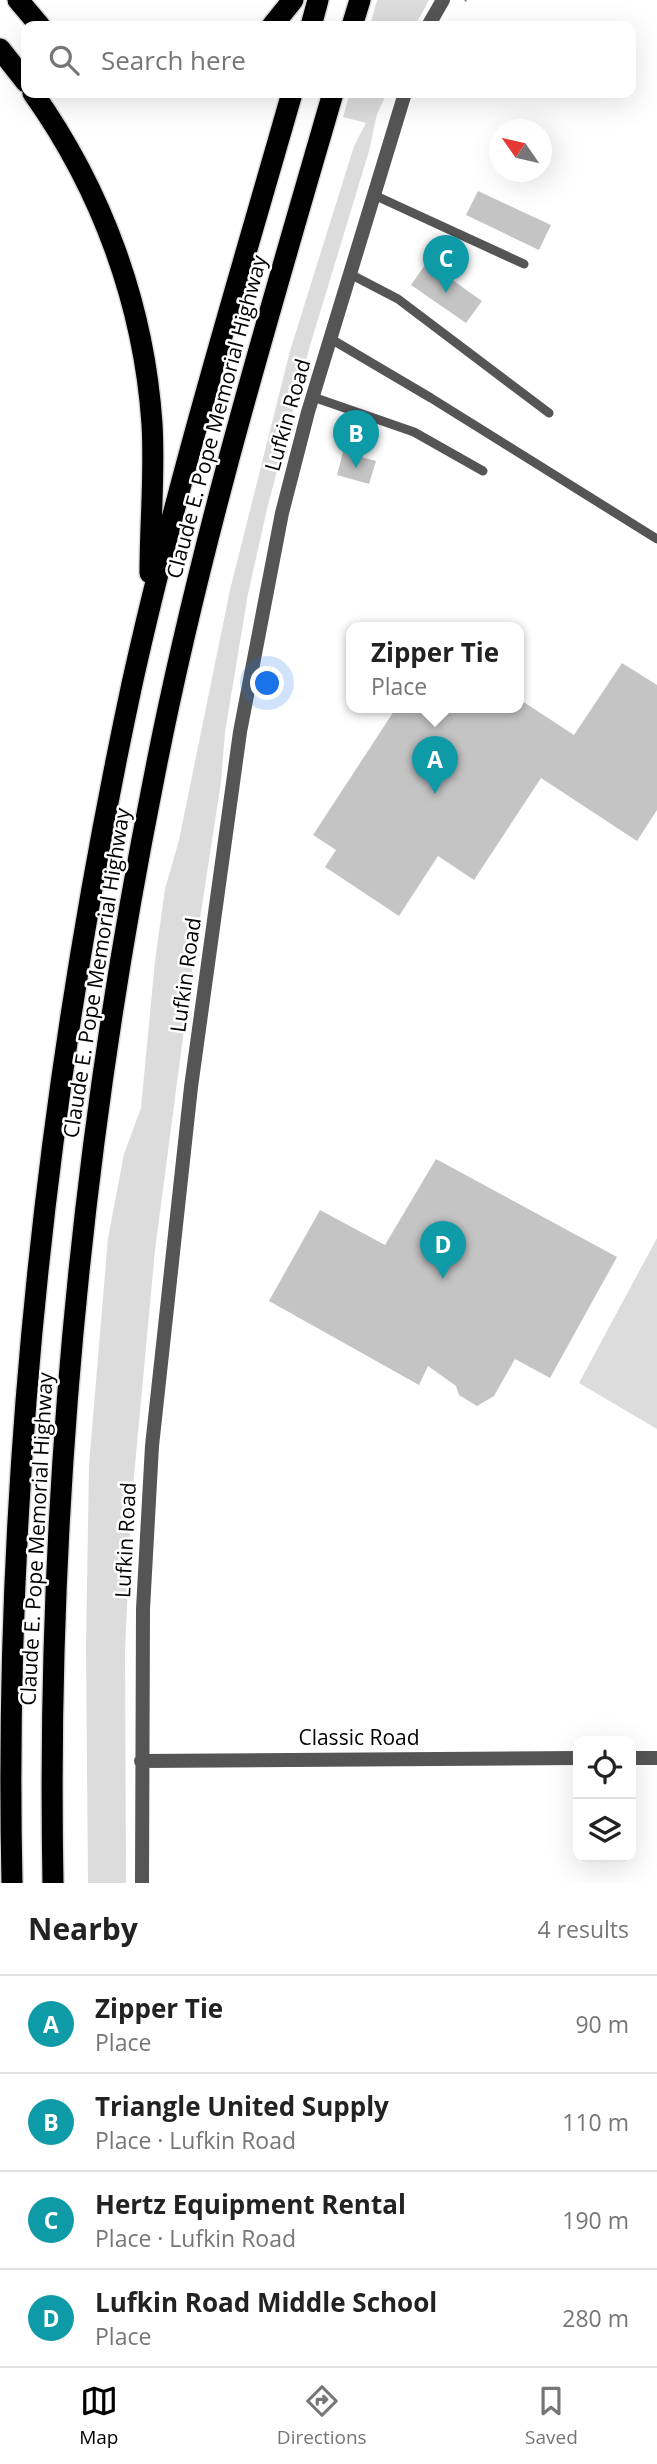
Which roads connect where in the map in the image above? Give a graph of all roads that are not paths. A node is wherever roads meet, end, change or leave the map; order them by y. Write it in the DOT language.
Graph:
graph roads {
  1 [pos="18,0"];
  2 [pos="293,0"];
  3 [pos="318,0"];
  4 [pos="360,0"];
  5 [pos="443,0"];
  6 [pos="36,21"];
  7 [pos="276,21"];
  8 [pos="312,21"];
  9 [pos="354,21"];
  10 [pos="432,21"];
  11 [pos="0,49"];
  12 [pos="21,76"];
  13 [pos="36,98"];
  14 [pos="291,98"];
  15 [pos="332,98"];
  16 [pos="403,98"];
  17 [pos="374,195"];
  18 [pos="524,264"];
  19 [pos="351,274"];
  20 [pos="331,339"];
  21 [pos="313,397"];
  22 [pos="549,413"];
  23 [pos="483,471"];
  24 [pos="657,539"];
  25 [pos="150,608"];
  26 [pos="573,1758"];
  27 [pos="636,1758"];
  28 [pos="657,1758"];
  29 [pos="141,1761"];
  30 [pos="12,1883"];
  31 [pos="53,1883"];
  32 [pos="142,1883"];
  1 -- 6 [label="highway"];
  2 -- 7 [label="highway"];
  3 -- 8 [label="highway"];
  4 -- 9 [label="highway"];
  5 -- 10 [label="street"];
  11 -- 12 [label="highway"];
  13 -- 25 [label="highway"];
  14 -- 25 [label="highway, Claude E. Pope Memorial Highway"];
  15 -- 31 [label="highway, Claude E. Pope Memorial Highway"];
  16 -- 17 [label="street, Lufkin Road"];
  17 -- 18 [label="lane"];
  17 -- 19 [label="street, Lufkin Road"];
  19 -- 20 [label="street, Lufkin Road"];
  19 -- 22 [label="lane"];
  20 -- 21 [label="street, Lufkin Road"];
  20 -- 24 [label="lane"];
  21 -- 23 [label="lane"];
  21 -- 29 [label="street, Lufkin Road"];
  25 -- 30 [label="highway, Claude E. Pope Memorial Highway"];
  26 -- 29 [label="street, Classic Road"];
  27 -- 28 [label="street"];
  29 -- 32 [label="street, Lufkin Road"];
}
